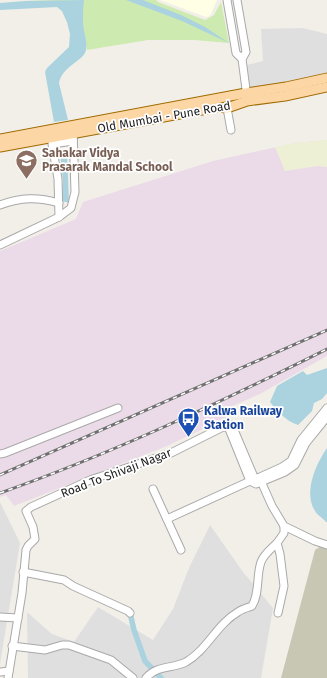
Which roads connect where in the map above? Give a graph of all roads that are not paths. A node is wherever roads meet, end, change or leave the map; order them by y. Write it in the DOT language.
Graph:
graph roads {
  1 [pos="227,0"];
  2 [pos="237,0"];
  3 [pos="242,59"];
  4 [pos="327,78"];
  5 [pos="327,86"];
  6 [pos="247,97"];
  7 [pos="227,108"];
  8 [pos="231,130"];
  9 [pos="73,133"];
  10 [pos="0,140"];
  11 [pos="48,142"];
  12 [pos="0,147"];
  13 [pos="59,203"];
  14 [pos="0,205"];
  15 [pos="59,217"];
  16 [pos="0,245"];
  17 [pos="118,408"];
  18 [pos="327,408"];
  19 [pos="327,417"];
  20 [pos="0,454"];
  21 [pos="256,479"];
  22 [pos="153,489"];
  23 [pos="167,519"];
  24 [pos="284,526"];
  25 [pos="277,543"];
  26 [pos="327,545"];
  27 [pos="181,550"];
  28 [pos="23,572"];
  29 [pos="130,613"];
  30 [pos="278,613"];
  31 [pos="0,617"];
  32 [pos="18,618"];
  33 [pos="12,646"];
  34 [pos="0,672"];
  35 [pos="9,674"];
  36 [pos="148,676"];
  37 [pos="133,678"];
  1 -- 3 [label="street"];
  2 -- 3 [label="street"];
  3 -- 6 [label="street"];
  4 -- 6 [label="main road, Old Mumbai - Pune Road"];
  5 -- 6 [label="main road, Old Mumbai - Pune Road"];
  6 -- 7 [label="main road, Old Mumbai - Pune Road"];
  6 -- 9 [label="main road, Old Mumbai - Pune Road"];
  7 -- 8 [label="street"];
  7 -- 9 [label="main road, Old Mumbai - Pune Road"];
  9 -- 10 [label="main road, Old Mumbai - Pune Road"];
  9 -- 11 [label="main road, Old Mumbai - Pune Road"];
  9 -- 15 [label="street"];
  11 -- 12 [label="main road, Old Mumbai - Pune Road"];
  11 -- 13 [label="street"];
  13 -- 14 [label="street"];
  13 -- 15 [label="street"];
  15 -- 16 [label="street"];
  17 -- 20 [label="street"];
  18 -- 21 [label="street"];
  19 -- 21 [label="street"];
  21 -- 23 [label="street"];
  21 -- 24 [label="street"];
  21 -- 28 [label="street, Road To Shivaji Nagar"];
  22 -- 23 [label="street"];
  23 -- 27 [label="street"];
  24 -- 25 [label="street"];
  24 -- 26 [label="street"];
  25 -- 30 [label="street"];
  25 -- 36 [label="street"];
  28 -- 29 [label="street"];
  28 -- 32 [label="street, Road To Shivaji Nagar"];
  31 -- 32 [label="street"];
  32 -- 33 [label="street, Road To Shivaji Nagar"];
  33 -- 35 [label="street, Road To Shivaji Nagar"];
  33 -- 37 [label="street"];
  34 -- 35 [label="street"];
}
